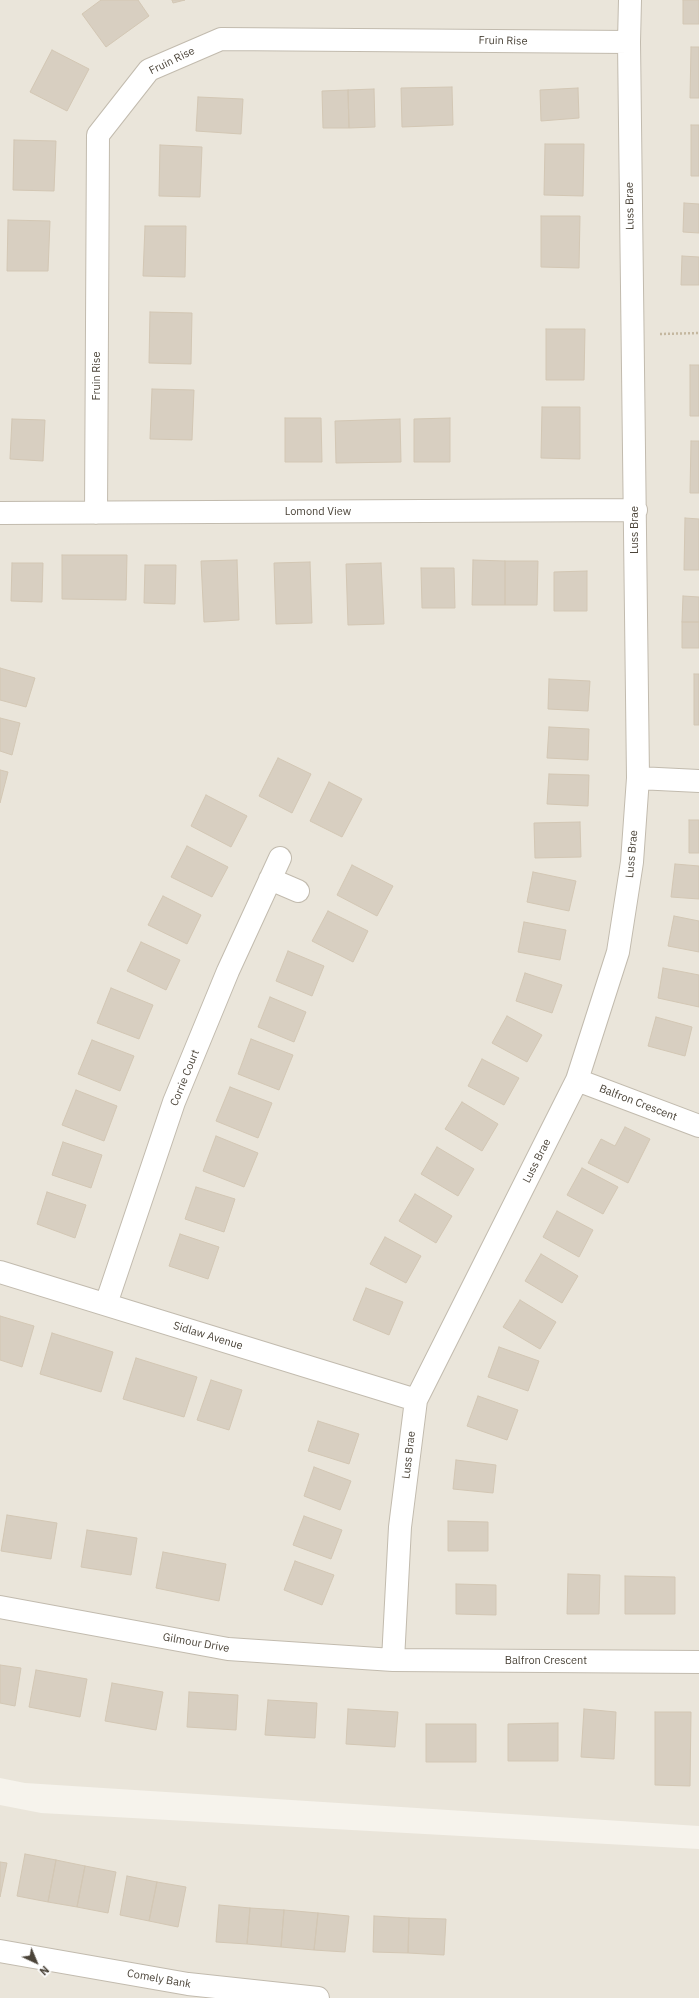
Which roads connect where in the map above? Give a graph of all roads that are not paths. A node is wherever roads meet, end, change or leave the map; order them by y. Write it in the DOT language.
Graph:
graph roads {
  1 [pos="630,0"];
  2 [pos="629,42"];
  3 [pos="636,510"];
  4 [pos="0,513"];
  5 [pos="96,513"];
  6 [pos="638,778"];
  7 [pos="699,781"];
  8 [pos="280,858"];
  9 [pos="270,879"];
  10 [pos="298,891"];
  11 [pos="578,1080"];
  12 [pos="699,1126"];
  13 [pos="0,1272"];
  14 [pos="106,1304"];
  15 [pos="416,1400"];
  16 [pos="0,1607"];
  17 [pos="394,1660"];
  18 [pos="699,1662"];
  19 [pos="0,1951"];
  20 [pos="318,1998"];
  1 -- 2 [label="street, Luss Brae"];
  2 -- 3 [label="street, Luss Brae"];
  2 -- 5 [label="street, Fruin Rise"];
  3 -- 5 [label="street, Lomond View"];
  3 -- 6 [label="street, Luss Brae"];
  4 -- 5 [label="street, Lomond View"];
  6 -- 7 [label="street"];
  6 -- 11 [label="street, Luss Brae"];
  8 -- 9 [label="street, Corrie Court"];
  9 -- 10 [label="street"];
  9 -- 14 [label="street, Corrie Court"];
  11 -- 12 [label="street, Balfron Crescent"];
  11 -- 15 [label="street, Luss Brae"];
  13 -- 14 [label="street, Sidlaw Avenue"];
  14 -- 15 [label="street, Sidlaw Avenue"];
  15 -- 17 [label="street, Luss Brae"];
  16 -- 17 [label="street, Gilmour Drive"];
  17 -- 18 [label="street, Balfron Crescent"];
  19 -- 20 [label="street, Comely Bank"];
}
